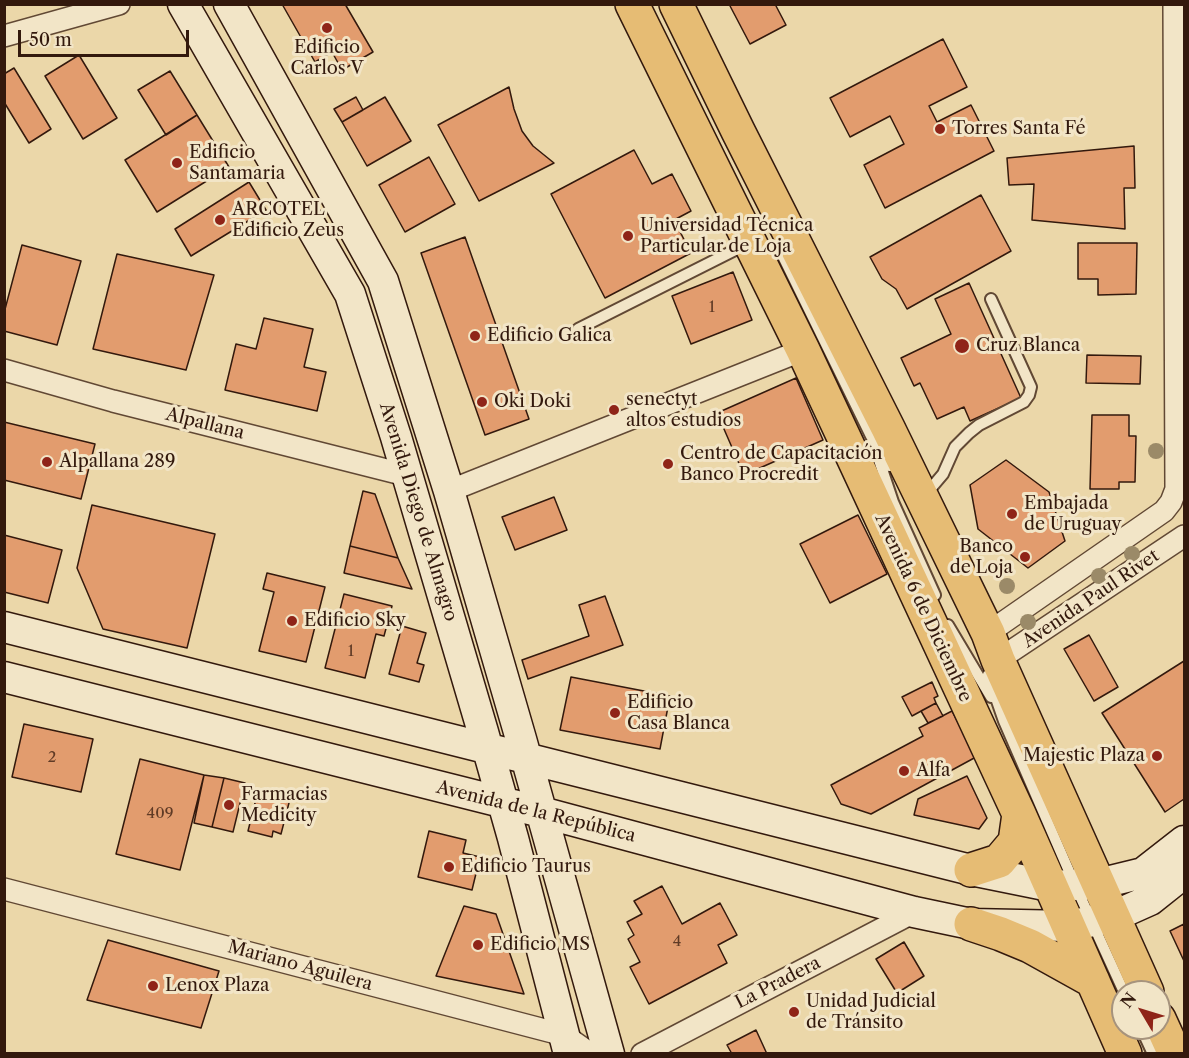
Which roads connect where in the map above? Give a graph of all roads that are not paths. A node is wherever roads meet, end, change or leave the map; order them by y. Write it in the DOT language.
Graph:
graph roads {
  1 [pos="119,4"];
  2 [pos="183,4"];
  3 [pos="229,4"];
  4 [pos="632,4"];
  5 [pos="676,4"];
  6 [pos="1174,4"];
  7 [pos="4,36"];
  8 [pos="763,243"];
  9 [pos="991,299"];
  10 [pos="578,329"];
  11 [pos="803,350"];
  12 [pos="4,370"];
  13 [pos="871,436"];
  14 [pos="406,475"];
  15 [pos="896,476"];
  16 [pos="449,491"];
  17 [pos="1180,491"];
  18 [pos="916,497"];
  19 [pos="1144,527"];
  20 [pos="1185,537"];
  21 [pos="1161,553"];
  22 [pos="947,575"];
  23 [pos="4,627"];
  24 [pos="990,653"];
  25 [pos="4,677"];
  26 [pos="1004,720"];
  27 [pos="488,748"];
  28 [pos="525,758"];
  29 [pos="504,803"];
  30 [pos="541,812"];
  31 [pos="1019,814"];
  32 [pos="1185,842"];
  33 [pos="971,870"];
  34 [pos="1185,873"];
  35 [pos="1086,879"];
  36 [pos="4,889"];
  37 [pos="915,912"];
  38 [pos="1091,922"];
  39 [pos="971,924"];
  40 [pos="1118,980"];
  41 [pos="1137,980"];
  42 [pos="1093,981"];
  43 [pos="566,1044"];
  44 [pos="591,1053"];
  45 [pos="609,1053"];
  46 [pos="642,1053"];
  47 [pos="1125,1053"];
  1 -- 7 [label="street"];
  2 -- 14 [label="main road, Avenida Diego de Almagro"];
  3 -- 16 [label="main road, Avenida Diego de Almagro"];
  4 -- 8 [label="main road, Avenida 6 de Diciembre"];
  5 -- 18 [label="main road, Avenida 6 de Diciembre"];
  6 -- 17 [label="street, Avenida Paul Rivet"];
  8 -- 10 [label="lane"];
  8 -- 11 [label="main road, Avenida 6 de Diciembre"];
  8 -- 13 [label="lane"];
  9 -- 18 [label="lane"];
  11 -- 16 [label="street"];
  11 -- 31 [label="main road, Avenida 6 de Diciembre"];
  12 -- 14 [label="street, Alpallana"];
  13 -- 15 [label="lane"];
  13 -- 26 [label="lane"];
  14 -- 27 [label="main road, Avenida Diego de Almagro"];
  16 -- 28 [label="main road, Avenida Diego de Almagro"];
  17 -- 19 [label="street, Avenida Paul Rivet"];
  18 -- 22 [label="lane"];
  18 -- 24 [label="main road, Avenida 6 de Diciembre"];
  19 -- 21 [label="street"];
  19 -- 24 [label="street, Avenida Paul Rivet"];
  20 -- 21 [label="street, Avenida Paul Rivet"];
  21 -- 24 [label="street, Avenida Paul Rivet"];
  23 -- 27 [label="main road"];
  24 -- 26 [label="lane"];
  24 -- 35 [label="main road, Avenida 6 de Diciembre"];
  25 -- 29 [label="main road, Avenida de la República"];
  26 -- 35 [label="lane"];
  27 -- 28 [label="main road"];
  27 -- 29 [label="main road, Avenida Diego de Almagro"];
  28 -- 30 [label="main road, Avenida Diego de Almagro"];
  28 -- 33 [label="main road"];
  29 -- 30 [label="main road, Avenida de la República"];
  29 -- 43 [label="main road, Avenida Diego de Almagro"];
  30 -- 37 [label="main road, Avenida de la República"];
  30 -- 45 [label="main road, Avenida Diego de Almagro"];
  31 -- 33 [label="main road"];
  31 -- 35 [label="main road, Avenida 6 de Diciembre"];
  32 -- 35 [label="main road"];
  33 -- 35 [label="main road"];
  34 -- 38 [label="main road"];
  35 -- 38 [label="main road, Avenida 6 de Diciembre"];
  35 -- 38 [label="main road, Avenida 6 de Diciembre"];
  36 -- 43 [label="street, Mariano Aguilera"];
  37 -- 39 [label="main road, Avenida de la República"];
  37 -- 46 [label="street, La Pradera"];
  38 -- 39 [label="main road, Avenida de la República"];
  38 -- 40 [label="lane"];
  38 -- 41 [label="main road, Avenida 6 de Diciembre"];
  38 -- 42 [label="main road, Avenida 6 de Diciembre"];
  39 -- 42 [label="main road"];
  42 -- 47 [label="main road, Avenida 6 de Diciembre"];
  43 -- 44 [label="street, Mariano Aguilera"];
}
